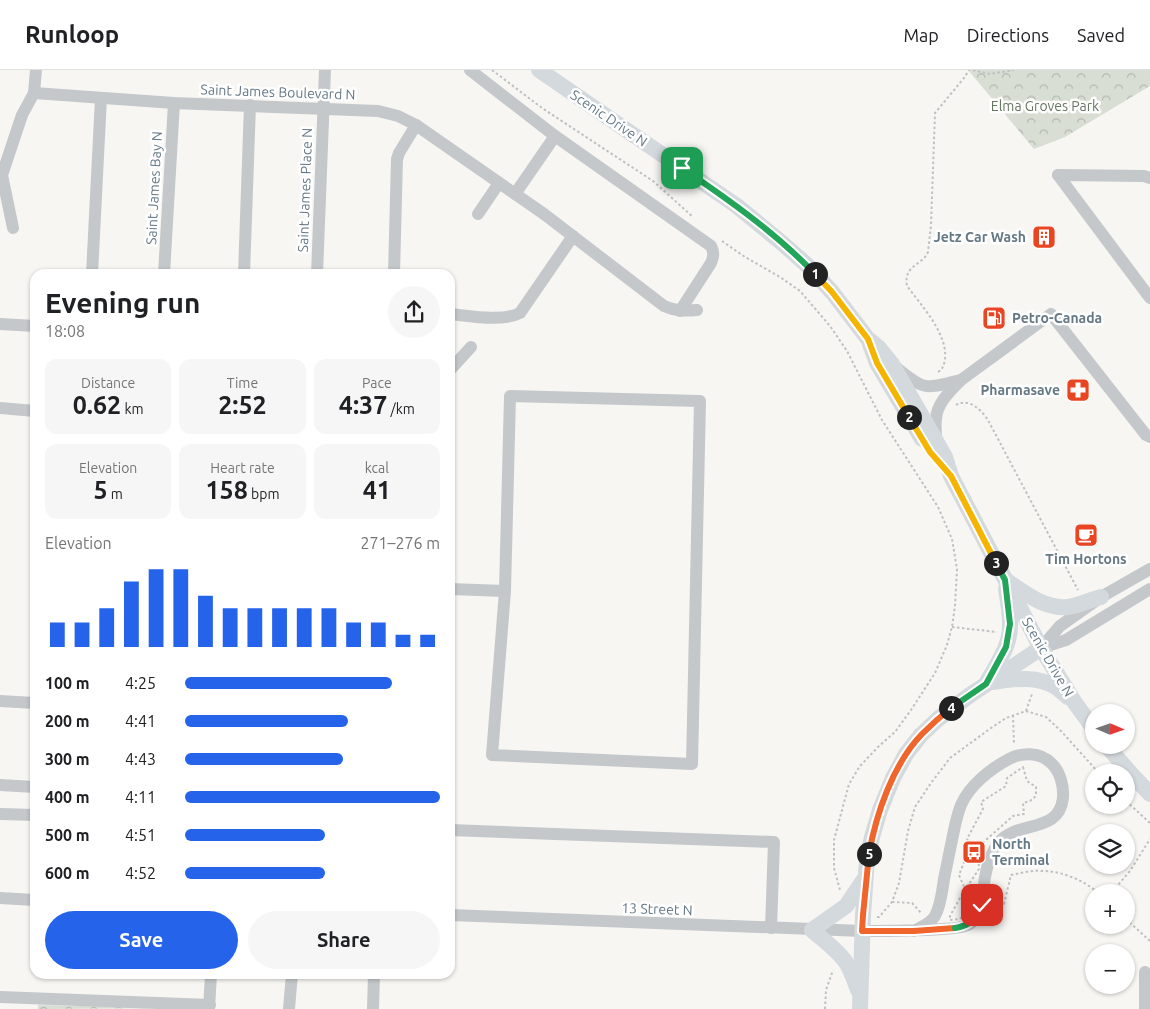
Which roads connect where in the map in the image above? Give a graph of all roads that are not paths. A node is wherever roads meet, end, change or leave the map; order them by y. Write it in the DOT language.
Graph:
graph roads {
  1 [pos="36,70"];
  2 [pos="325,70"];
  3 [pos="470,70"];
  4 [pos="544,72"];
  5 [pos="34,93"];
  6 [pos="101,98"];
  7 [pos="174,103"];
  8 [pos="250,105"];
  9 [pos="324,108"];
  10 [pos="416,124"];
  11 [pos="555,136"];
  12 [pos="1,175"];
  13 [pos="1150,178"];
  14 [pos="499,184"];
  15 [pos="514,194"];
  16 [pos="478,214"];
  17 [pos="13,228"];
  18 [pos="573,236"];
  19 [pos="92,269"];
  20 [pos="164,269"];
  21 [pos="244,269"];
  22 [pos="317,269"];
  23 [pos="394,269"];
  24 [pos="1150,298"];
  25 [pos="697,310"];
  26 [pos="680,311"];
  27 [pos="455,314"];
  28 [pos="0,324"];
  29 [pos="30,326"];
  30 [pos="868,339"];
  31 [pos="472,347"];
  32 [pos="892,364"];
  33 [pos="455,365"];
  34 [pos="961,380"];
  35 [pos="0,408"];
  36 [pos="30,411"];
  37 [pos="1150,437"];
  38 [pos="936,441"];
  39 [pos="951,476"];
  40 [pos="1150,569"];
  41 [pos="1005,580"];
  42 [pos="1150,589"];
  43 [pos="455,590"];
  44 [pos="505,591"];
  45 [pos="1101,597"];
  46 [pos="1042,648"];
  47 [pos="986,684"];
  48 [pos="0,701"];
  49 [pos="1075,702"];
  50 [pos="30,703"];
  51 [pos="1085,716"];
  52 [pos="1114,754"];
  53 [pos="0,785"];
  54 [pos="30,787"];
  55 [pos="1150,794"];
  56 [pos="0,814"];
  57 [pos="30,815"];
  58 [pos="455,830"];
  59 [pos="866,876"];
  60 [pos="0,898"];
  61 [pos="30,900"];
  62 [pos="455,915"];
  63 [pos="771,928"];
  64 [pos="812,930"];
  65 [pos="862,931"];
  66 [pos="914,931"];
  67 [pos="1145,972"];
  68 [pos="211,979"];
  69 [pos="292,979"];
  70 [pos="374,979"];
  71 [pos="0,997"];
  72 [pos="860,1003"];
  73 [pos="32,1004"];
  74 [pos="210,1007"];
  75 [pos="290,1009"];
  76 [pos="373,1009"];
  77 [pos="1145,1009"];
  1 -- 5 [label="street"];
  2 -- 9 [label="street, Saint James Place N"];
  3 -- 11 [label="street"];
  4 -- 30 [label="main road, Scenic Drive N"];
  5 -- 6 [label="street, Saint James Boulevard N"];
  5 -- 12 [label="street"];
  6 -- 7 [label="street, Saint James Boulevard N"];
  6 -- 19 [label="street"];
  7 -- 8 [label="street, Saint James Boulevard N"];
  7 -- 20 [label="street, Saint James Bay N"];
  8 -- 9 [label="street, Saint James Boulevard N"];
  8 -- 21 [label="street"];
  9 -- 10 [label="street, Saint James Boulevard N"];
  9 -- 22 [label="street, Saint James Place N"];
  10 -- 14 [label="street, Saint James Boulevard N"];
  10 -- 23 [label="street"];
  11 -- 15 [label="street"];
  11 -- 26 [label="street"];
  12 -- 17 [label="street"];
  13 -- 24 [label="street"];
  14 -- 15 [label="street, Saint James Boulevard N"];
  14 -- 16 [label="street"];
  15 -- 18 [label="street, Saint James Boulevard N"];
  18 -- 26 [label="street, Saint James Boulevard N"];
  18 -- 27 [label="street"];
  25 -- 26 [label="street, Saint James Boulevard N"];
  28 -- 29 [label="street"];
  30 -- 32 [label="main road, Scenic Drive N"];
  30 -- 39 [label="main road, Scenic Drive N"];
  31 -- 33 [label="street"];
  32 -- 34 [label="street"];
  32 -- 38 [label="main road, Scenic Drive N"];
  34 -- 37 [label="street"];
  34 -- 38 [label="street"];
  35 -- 36 [label="street"];
  38 -- 39 [label="main road, Scenic Drive N"];
  39 -- 41 [label="main road, Scenic Drive N"];
  40 -- 45 [label="street"];
  41 -- 45 [label="main road"];
  41 -- 46 [label="main road, Scenic Drive N"];
  41 -- 47 [label="main road"];
  42 -- 46 [label="street"];
  43 -- 44 [label="street"];
  44 -- 44 [label="street"];
  45 -- 46 [label="street"];
  46 -- 47 [label="main road"];
  46 -- 49 [label="main road, Scenic Drive N"];
  47 -- 49 [label="main road"];
  47 -- 59 [label="main road"];
  48 -- 50 [label="street"];
  49 -- 51 [label="main road, Scenic Drive N"];
  52 -- 55 [label="main road"];
  53 -- 54 [label="street"];
  56 -- 57 [label="street"];
  58 -- 63 [label="street"];
  59 -- 64 [label="main road"];
  59 -- 65 [label="main road"];
  60 -- 61 [label="street"];
  62 -- 63 [label="street, 13 Street N"];
  63 -- 64 [label="street, 13 Street N"];
  64 -- 65 [label="street, 13 Street N"];
  64 -- 72 [label="main road"];
  65 -- 66 [label="street, 13 Street N"];
  65 -- 72 [label="main road"];
  66 -- 66 [label="street, 13 Street N"];
  67 -- 77 [label="street"];
  68 -- 74 [label="street"];
  69 -- 75 [label="street"];
  70 -- 76 [label="street"];
  71 -- 73 [label="street"];
  73 -- 74 [label="street"];
}
